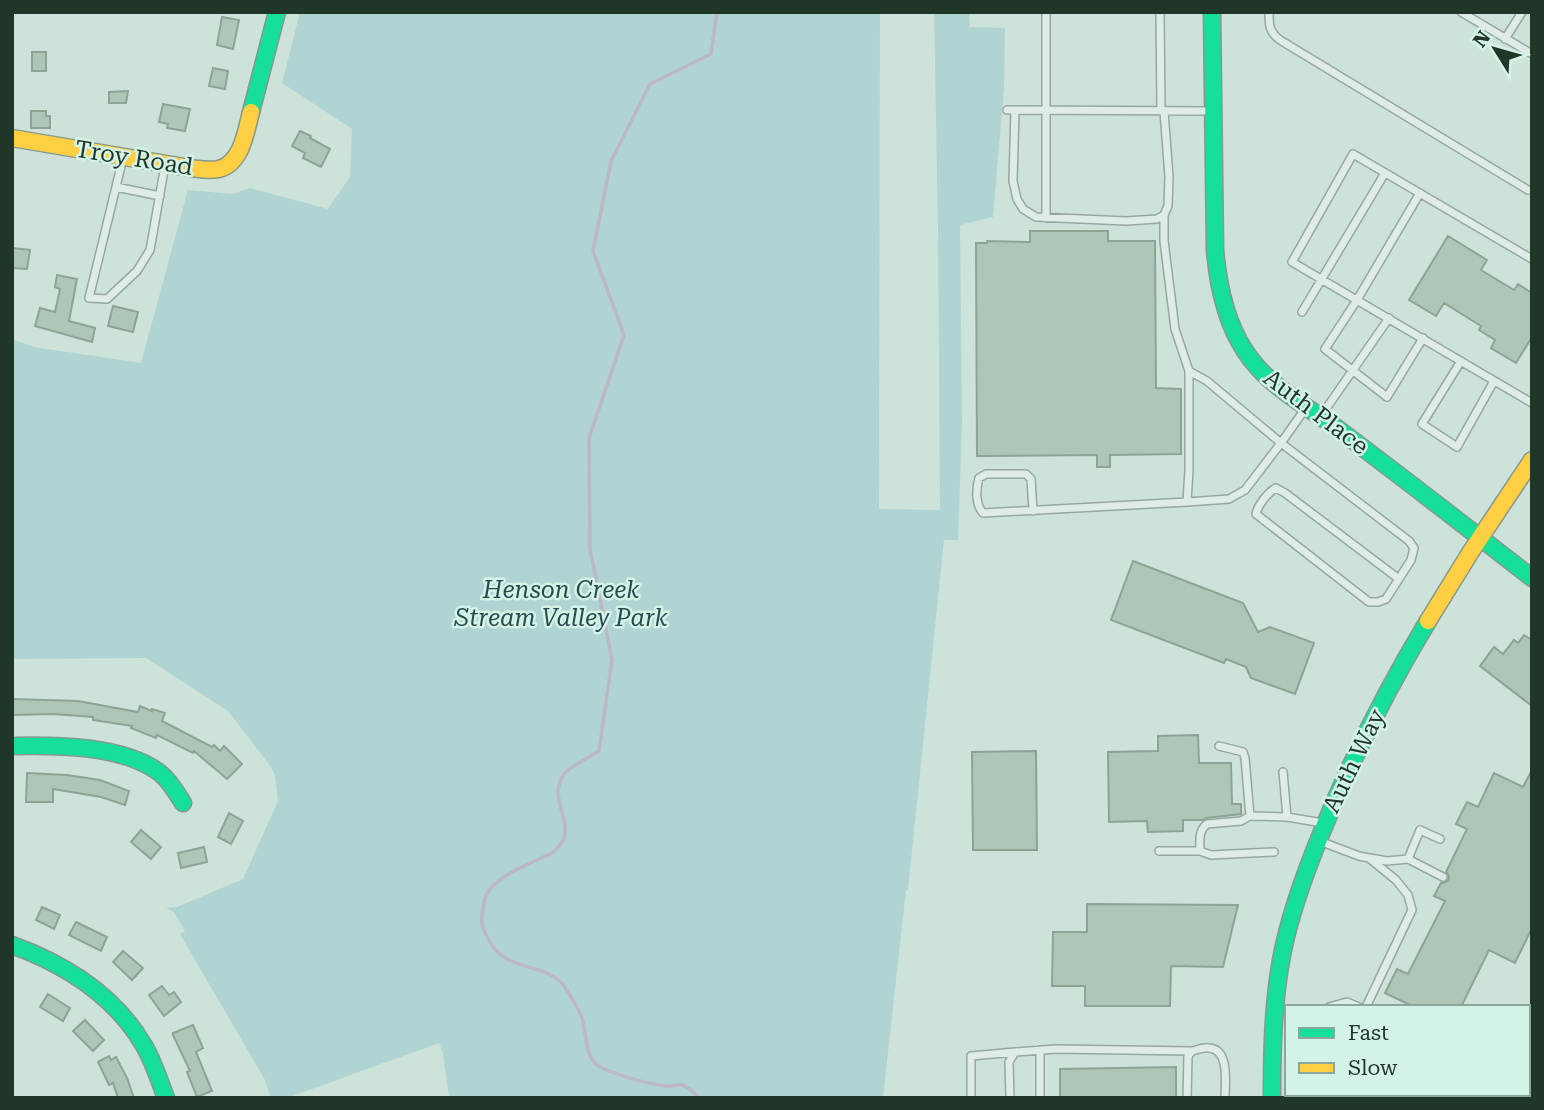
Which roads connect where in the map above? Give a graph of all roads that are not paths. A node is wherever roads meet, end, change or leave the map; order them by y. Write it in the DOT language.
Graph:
graph roads {
  1 [pos="277,12"];
  2 [pos="1046,12"];
  3 [pos="1160,12"];
  4 [pos="1212,12"];
  5 [pos="1269,12"];
  6 [pos="1461,12"];
  7 [pos="1521,12"];
  8 [pos="1505,39"];
  9 [pos="1532,54"];
  10 [pos="1046,111"];
  11 [pos="1162,111"];
  12 [pos="1213,111"];
  13 [pos="12,138"];
  14 [pos="124,157"];
  15 [pos="165,164"];
  16 [pos="1385,173"];
  17 [pos="116,187"];
  18 [pos="1531,189"];
  19 [pos="1420,193"];
  20 [pos="159,196"];
  21 [pos="1164,215"];
  22 [pos="1046,218"];
  23 [pos="1532,259"];
  24 [pos="1322,279"];
  25 [pos="1357,300"];
  26 [pos="1303,312"];
  27 [pos="1389,318"];
  28 [pos="1423,338"];
  29 [pos="1461,361"];
  30 [pos="1189,371"];
  31 [pos="1352,372"];
  32 [pos="1494,381"];
  33 [pos="1532,403"];
  34 [pos="1307,407"];
  35 [pos="1321,416"];
  36 [pos="1281,443"];
  37 [pos="1532,460"];
  38 [pos="1187,502"];
  39 [pos="1033,511"];
  40 [pos="1479,537"];
  41 [pos="1532,578"];
  42 [pos="1399,579"];
  43 [pos="12,746"];
  44 [pos="1219,746"];
  45 [pos="1283,772"];
  46 [pos="183,803"];
  47 [pos="1250,816"];
  48 [pos="1287,817"];
  49 [pos="1324,824"];
  50 [pos="1440,839"];
  51 [pos="1318,841"];
  52 [pos="1159,851"];
  53 [pos="1200,851"];
  54 [pos="1274,852"];
  55 [pos="1369,858"];
  56 [pos="1408,859"];
  57 [pos="1443,877"];
  58 [pos="12,945"];
  59 [pos="1337,1005"];
  60 [pos="1355,1005"];
  61 [pos="1367,1005"];
  62 [pos="1040,1050"];
  63 [pos="1192,1051"];
  64 [pos="1015,1052"];
  65 [pos="166,1098"];
  66 [pos="971,1098"];
  67 [pos="1010,1098"];
  68 [pos="1040,1098"];
  69 [pos="1187,1098"];
  70 [pos="1224,1098"];
  71 [pos="1272,1098"];
  1 -- 15 [label="street, Troy Road"];
  2 -- 10 [label="lane"];
  3 -- 11 [label="lane"];
  4 -- 12 [label="street, Auth Place"];
  5 -- 18 [label="lane"];
  6 -- 8 [label="lane"];
  7 -- 8 [label="lane"];
  8 -- 9 [label="lane"];
  10 -- 11 [label="lane"];
  10 -- 22 [label="lane"];
  10 -- 22 [label="lane"];
  11 -- 12 [label="lane"];
  11 -- 21 [label="lane"];
  12 -- 34 [label="street, Auth Place"];
  13 -- 14 [label="street, Troy Road"];
  14 -- 15 [label="street, Troy Road"];
  14 -- 17 [label="lane"];
  15 -- 20 [label="lane"];
  16 -- 19 [label="lane"];
  16 -- 24 [label="lane"];
  16 -- 24 [label="lane"];
  17 -- 20 [label="lane"];
  17 -- 20 [label="lane"];
  19 -- 23 [label="lane"];
  19 -- 25 [label="lane"];
  21 -- 22 [label="lane"];
  21 -- 30 [label="lane"];
  24 -- 25 [label="lane"];
  24 -- 26 [label="lane"];
  25 -- 27 [label="lane"];
  25 -- 31 [label="lane"];
  27 -- 28 [label="lane"];
  27 -- 31 [label="lane"];
  28 -- 29 [label="lane"];
  28 -- 31 [label="lane"];
  29 -- 32 [label="lane"];
  29 -- 32 [label="lane"];
  30 -- 36 [label="lane"];
  30 -- 38 [label="lane"];
  31 -- 35 [label="lane"];
  32 -- 33 [label="lane"];
  34 -- 35 [label="street, Auth Place"];
  34 -- 36 [label="lane"];
  35 -- 40 [label="street, Auth Place"];
  36 -- 38 [label="lane"];
  36 -- 42 [label="lane"];
  37 -- 40 [label="street, Auth Way"];
  38 -- 39 [label="lane"];
  39 -- 39 [label="lane"];
  40 -- 41 [label="street, Auth Place"];
  40 -- 49 [label="street, Auth Way"];
  42 -- 42 [label="lane"];
  43 -- 46 [label="street"];
  44 -- 47 [label="lane"];
  45 -- 48 [label="lane"];
  47 -- 48 [label="lane"];
  47 -- 53 [label="lane"];
  48 -- 49 [label="lane"];
  49 -- 51 [label="street, Auth Way"];
  50 -- 56 [label="lane"];
  51 -- 55 [label="lane"];
  51 -- 71 [label="street, Auth Way"];
  52 -- 53 [label="lane"];
  53 -- 54 [label="lane"];
  55 -- 56 [label="lane"];
  55 -- 61 [label="lane"];
  56 -- 57 [label="lane"];
  58 -- 65 [label="street"];
  59 -- 60 [label="lane"];
  62 -- 63 [label="lane"];
  62 -- 64 [label="lane"];
  62 -- 68 [label="lane"];
  63 -- 69 [label="lane"];
  63 -- 70 [label="lane"];
  64 -- 66 [label="lane"];
  64 -- 67 [label="lane"];
}
